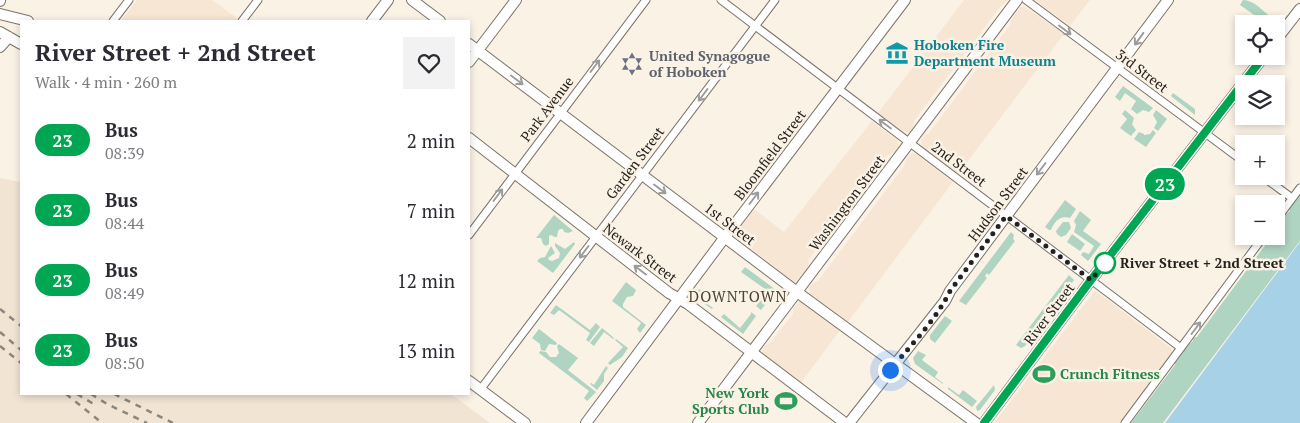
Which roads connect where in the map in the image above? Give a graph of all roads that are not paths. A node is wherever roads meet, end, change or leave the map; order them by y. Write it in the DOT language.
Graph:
graph roads {
  1 [pos="129,0"];
  2 [pos="258,0"];
  3 [pos="388,0"];
  4 [pos="412,0"];
  5 [pos="516,0"];
  6 [pos="646,0"];
  7 [pos="721,0"];
  8 [pos="774,0"];
  9 [pos="905,0"];
  10 [pos="1017,0"];
  11 [pos="1026,0"];
  12 [pos="1168,0"];
  13 [pos="1300,9"];
  14 [pos="0,14"];
  15 [pos="24,20"];
  16 [pos="114,20"];
  17 [pos="243,20"];
  18 [pos="373,20"];
  19 [pos="439,20"];
  20 [pos="755,26"];
  21 [pos="1285,28"];
  22 [pos="4,34"];
  23 [pos="20,43"];
  24 [pos="470,45"];
  25 [pos="0,47"];
  26 [pos="478,50"];
  27 [pos="470,61"];
  28 [pos="1257,65"];
  29 [pos="1118,69"];
  30 [pos="838,88"];
  31 [pos="560,112"];
  32 [pos="1205,134"];
  33 [pos="470,139"];
  34 [pos="910,142"];
  35 [pos="1235,156"];
  36 [pos="514,173"];
  37 [pos="642,175"];
  38 [pos="1274,185"];
  39 [pos="1300,188"];
  40 [pos="1292,198"];
  41 [pos="1285,208"];
  42 [pos="1006,216"];
  43 [pos="470,234"];
  44 [pos="596,236"];
  45 [pos="725,237"];
  46 [pos="1257,245"];
  47 [pos="1091,280"];
  48 [pos="797,292"];
  49 [pos="680,299"];
  50 [pos="1182,348"];
  51 [pos="752,352"];
  52 [pos="895,363"];
  53 [pos="470,382"];
  54 [pos="480,390"];
  55 [pos="525,423"];
  56 [pos="586,423"];
  57 [pos="698,423"];
  58 [pos="847,423"];
  59 [pos="976,423"];
  60 [pos="984,423"];
  61 [pos="1125,423"];
  1 -- 16 [label="street"];
  2 -- 17 [label="street"];
  3 -- 18 [label="street"];
  4 -- 19 [label="street"];
  5 -- 26 [label="street"];
  31 -- 6 [label="street, Park Avenue, one-way"];
  7 -- 20 [label="street, 2nd Street"];
  8 -- 20 [label="street, Garden Street"];
  9 -- 30 [label="street, Bloomfield Street"];
  10 -- 34 [label="street, Washington Street"];
  11 -- 29 [label="street, 3rd Street, one-way"];
  12 -- 29 [label="street, Hudson Street, one-way"];
  13 -- 21 [label="street"];
  14 -- 15 [label="street"];
  20 -- 30 [label="street, 2nd Street"];
  20 -- 37 [label="street, Garden Street, one-way"];
  22 -- 23 [label="street"];
  22 -- 25 [label="street"];
  24 -- 26 [label="street, 1st Street"];
  26 -- 27 [label="street"];
  26 -- 31 [label="street, 1st Street, one-way"];
  28 -- 32 [label="street, River Street"];
  29 -- 32 [label="street, 3rd Street"];
  29 -- 42 [label="street, Hudson Street, one-way"];
  34 -- 30 [label="street, 2nd Street, one-way"];
  45 -- 30 [label="street, Bloomfield Street, one-way"];
  31 -- 36 [label="street, Park Avenue"];
  31 -- 37 [label="street, 1st Street"];
  32 -- 35 [label="street, 3rd Street"];
  32 -- 47 [label="street, River Street"];
  33 -- 36 [label="street, Newark Street"];
  34 -- 42 [label="street, 2nd Street"];
  34 -- 48 [label="street, Washington Street"];
  43 -- 36 [label="street, Park Avenue, one-way"];
  36 -- 44 [label="street, Newark Street"];
  37 -- 44 [label="street, Garden Street"];
  37 -- 45 [label="street, 1st Street, one-way"];
  38 -- 40 [label="street"];
  39 -- 40 [label="street"];
  40 -- 41 [label="street"];
  42 -- 47 [label="street, 2nd Street"];
  42 -- 52 [label="street, Hudson Street"];
  49 -- 44 [label="street, Newark Street, one-way"];
  44 -- 54 [label="street, Garden Street, one-way"];
  45 -- 48 [label="street, 1st Street"];
  45 -- 49 [label="street, Bloomfield Street"];
  50 -- 46 [label="street, one-way"];
  47 -- 50 [label="street, 2nd Street"];
  47 -- 60 [label="street, River Street"];
  48 -- 51 [label="street, Washington Street"];
  48 -- 52 [label="street, 1st Street"];
  49 -- 51 [label="street, Newark Street"];
  49 -- 56 [label="street, Bloomfield Street"];
  50 -- 61 [label="street"];
  51 -- 57 [label="street, Washington Street"];
  51 -- 58 [label="street, Newark Street"];
  52 -- 58 [label="street, Hudson Street"];
  52 -- 59 [label="street, 1st Street"];
  53 -- 54 [label="street"];
  54 -- 55 [label="street"];
}
